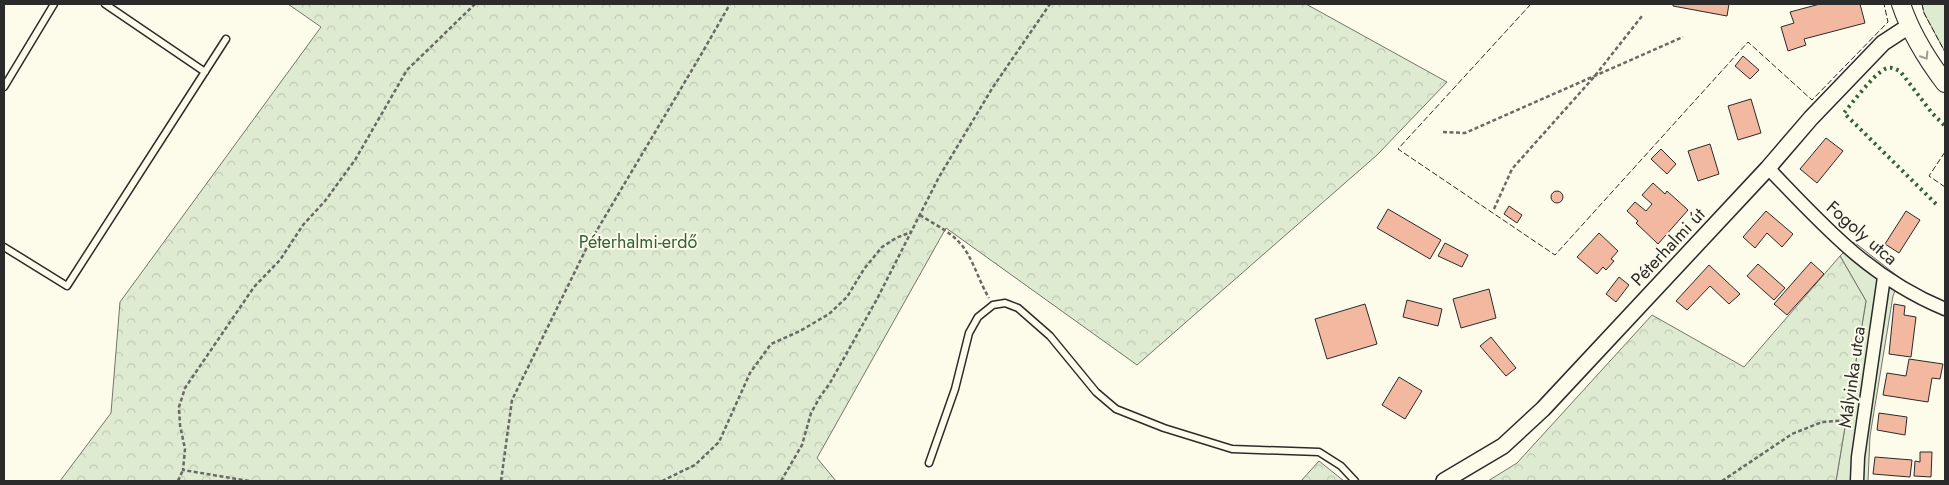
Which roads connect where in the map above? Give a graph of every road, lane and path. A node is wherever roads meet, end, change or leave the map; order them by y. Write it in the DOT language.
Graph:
graph roads {
  1 [pos="54,4"];
  2 [pos="105,4"];
  3 [pos="475,4"];
  4 [pos="730,4"];
  5 [pos="1050,4"];
  6 [pos="1901,4"];
  7 [pos="1642,16"];
  8 [pos="1909,26"];
  9 [pos="1683,37"];
  10 [pos="226,39"];
  11 [pos="205,72"];
  12 [pos="1594,77"];
  13 [pos="1945,83"];
  14 [pos="4,87"];
  15 [pos="1443,132"];
  16 [pos="1768,168"];
  17 [pos="1494,209"];
  18 [pos="920,215"];
  19 [pos="911,232"];
  20 [pos="4,247"];
  21 [pos="1884,277"];
  22 [pos="993,305"];
  23 [pos="1945,309"];
  24 [pos="1863,419"];
  25 [pos="929,463"];
  26 [pos="183,470"];
  27 [pos="178,481"];
  28 [pos="249,481"];
  29 [pos="501,481"];
  30 [pos="662,481"];
  31 [pos="781,481"];
  32 [pos="1355,481"];
  33 [pos="1444,481"];
  34 [pos="1722,481"];
  35 [pos="1857,481"];
  1 -- 14 [label="lane"];
  2 -- 11 [label="lane"];
  3 -- 26 [label="path"];
  4 -- 29 [label="path"];
  5 -- 18 [label="path"];
  6 -- 8 [label="main road"];
  7 -- 12 [label="path"];
  8 -- 13 [label="main road, one-way"];
  8 -- 16 [label="street, Péterhalmi út"];
  9 -- 12 [label="path"];
  10 -- 11 [label="lane"];
  11 -- 20 [label="lane"];
  12 -- 15 [label="path"];
  12 -- 17 [label="path"];
  16 -- 21 [label="street, Fogoly utca"];
  16 -- 33 [label="street, Péterhalmi út"];
  18 -- 19 [label="path"];
  18 -- 22 [label="path"];
  19 -- 30 [label="path"];
  19 -- 31 [label="path"];
  21 -- 23 [label="street, Fogoly utca"];
  21 -- 24 [label="street, Mályinka utca"];
  22 -- 25 [label="lane"];
  22 -- 32 [label="lane"];
  24 -- 34 [label="path"];
  24 -- 35 [label="street, Mályinka utca"];
  26 -- 27 [label="path"];
  26 -- 28 [label="path"];
}
